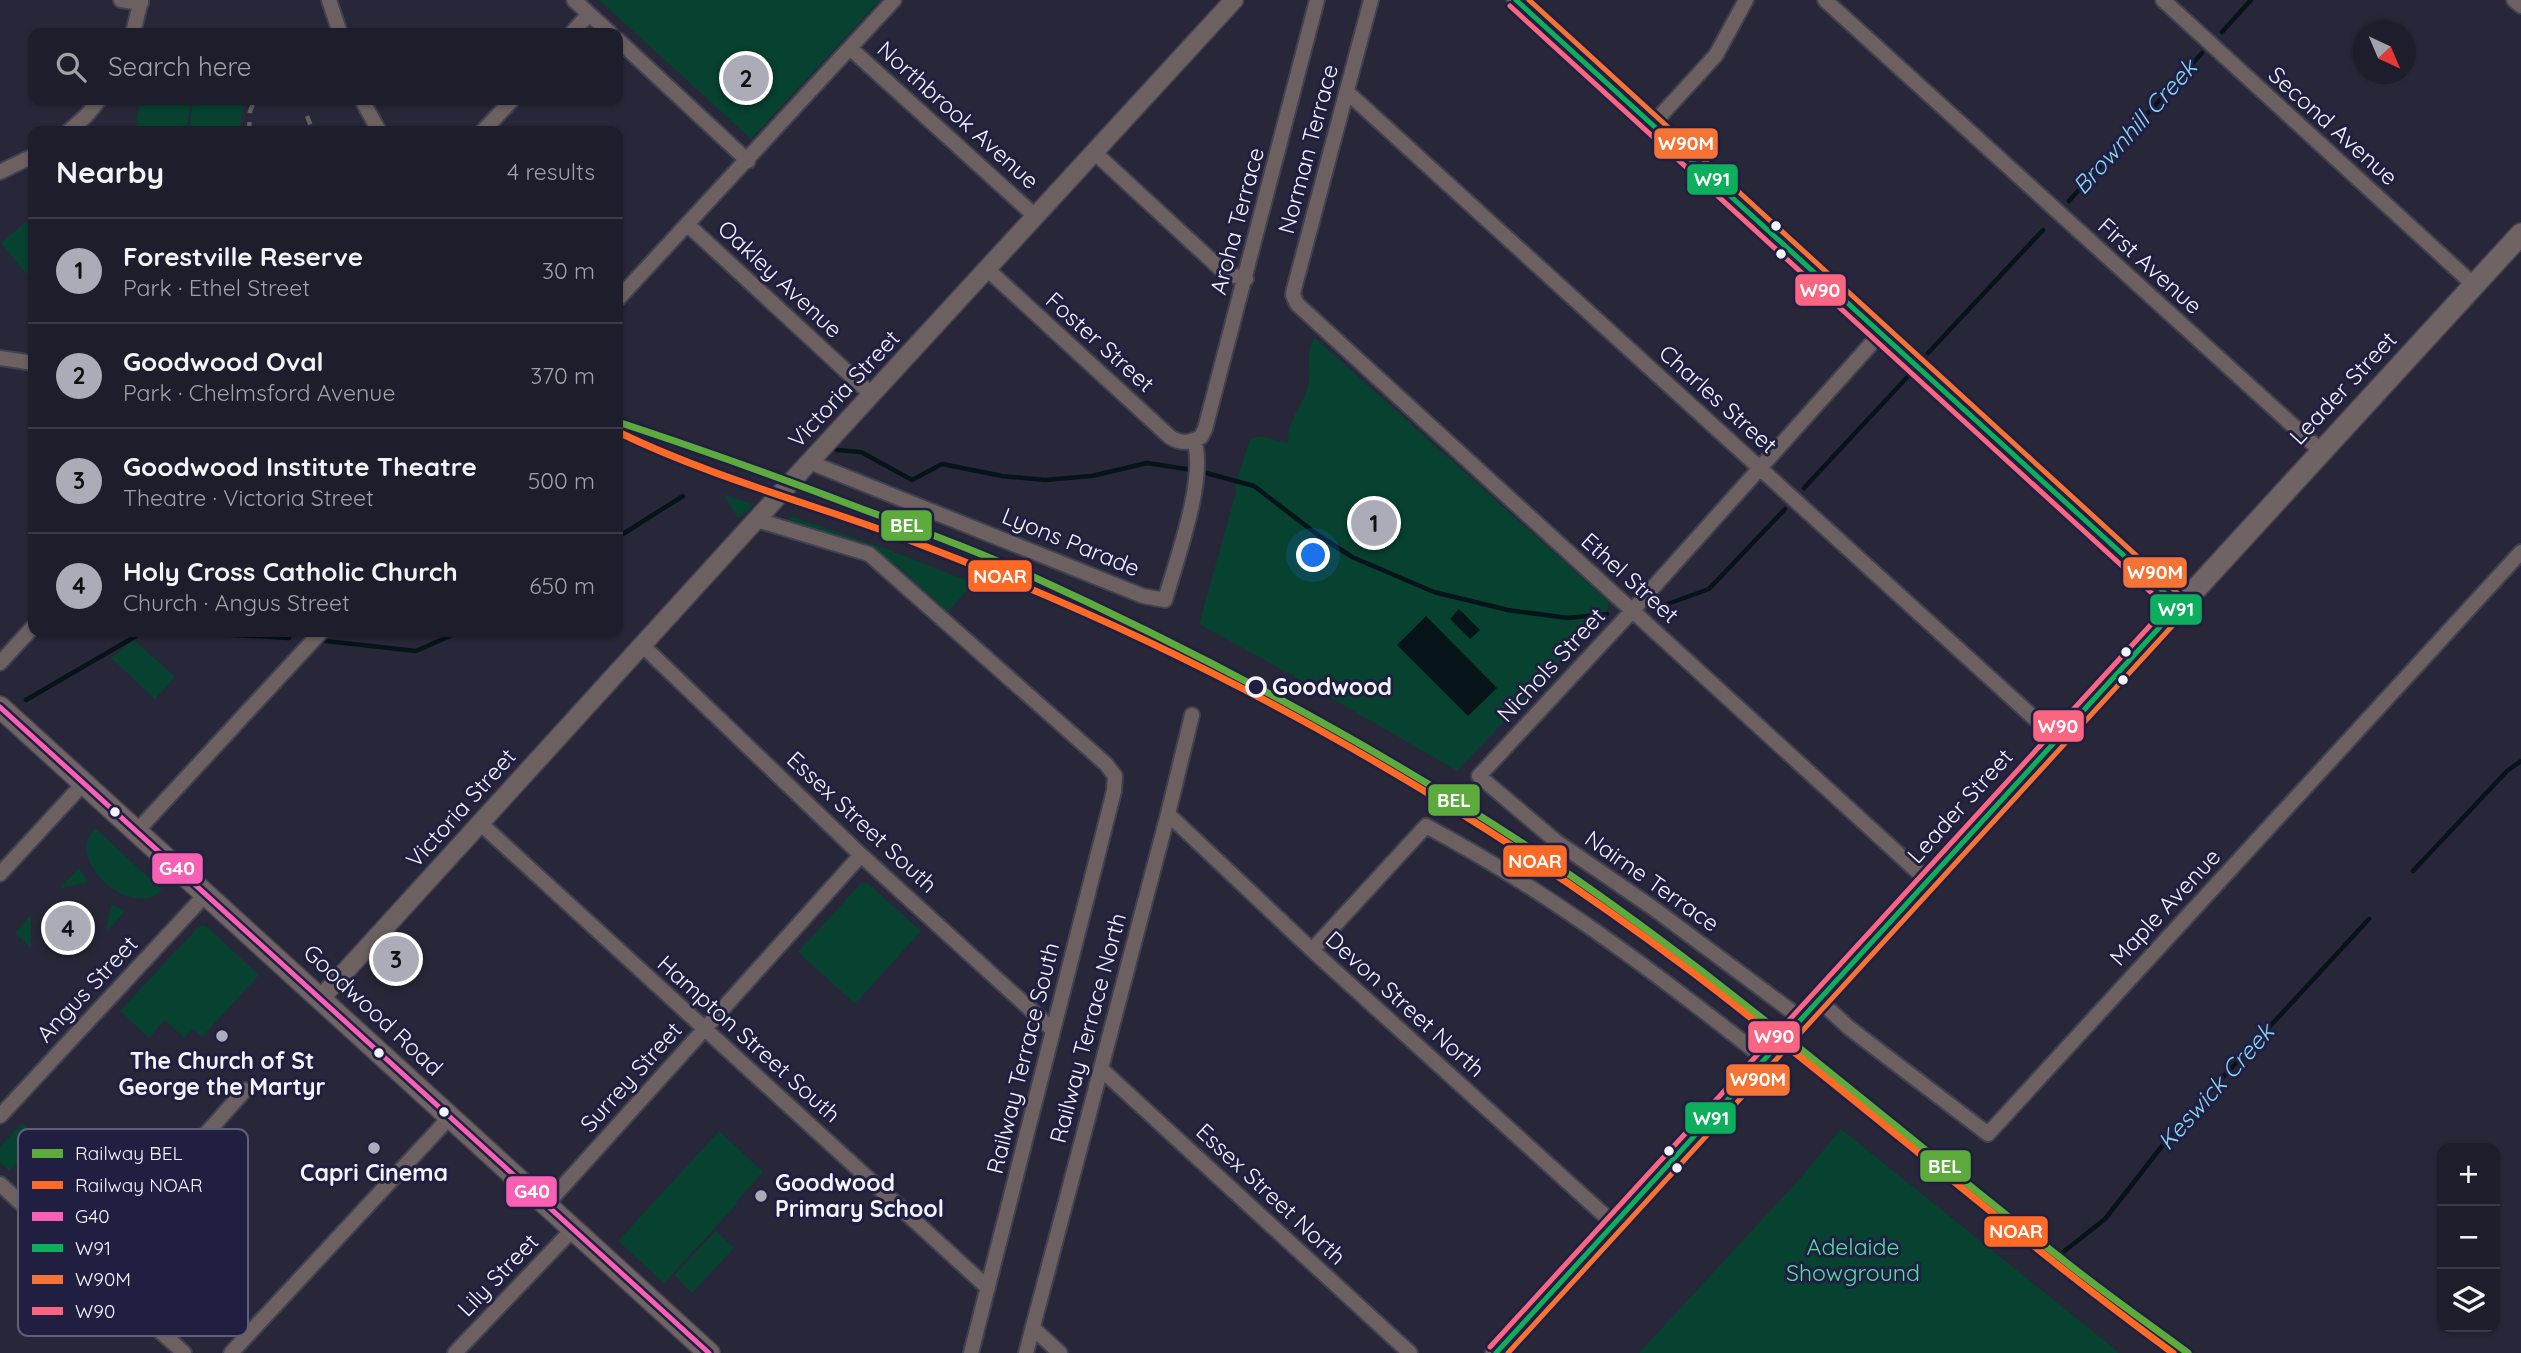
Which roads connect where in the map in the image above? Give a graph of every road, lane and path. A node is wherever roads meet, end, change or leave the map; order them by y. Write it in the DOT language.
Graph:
graph roads {
  1 [pos="121,0"];
  2 [pos="329,0"];
  3 [pos="574,0"];
  4 [pos="894,0"];
  5 [pos="1234,0"];
  6 [pos="1317,0"];
  7 [pos="1371,0"];
  8 [pos="1516,0"];
  9 [pos="1746,0"];
  10 [pos="1825,0"];
  11 [pos="2162,0"];
  12 [pos="2514,0"];
  13 [pos="141,1"];
  14 [pos="2521,6"];
  15 [pos="589,14"];
  16 [pos="134,28"];
  17 [pos="338,28"];
  18 [pos="576,28"];
  19 [pos="604,28"];
  20 [pos="623,45"];
  21 [pos="850,48"];
  22 [pos="1347,92"];
  23 [pos="95,105"];
  24 [pos="365,105"];
  25 [pos="507,105"];
  26 [pos="1652,125"];
  27 [pos="75,126"];
  28 [pos="376,126"];
  29 [pos="488,126"];
  30 [pos="1094,152"];
  31 [pos="28,158"];
  32 [pos="748,160"];
  33 [pos="0,172"];
  34 [pos="1035,216"];
  35 [pos="688,225"];
  36 [pos="2521,234"];
  37 [pos="986,269"];
  38 [pos="1246,279"];
  39 [pos="2474,285"];
  40 [pos="623,294"];
  41 [pos="1301,309"];
  42 [pos="1880,334"];
  43 [pos="0,358"];
  44 [pos="28,362"];
  45 [pos="872,394"];
  46 [pos="1193,446"];
  47 [pos="2321,451"];
  48 [pos="809,462"];
  49 [pos="1760,468"];
  50 [pos="757,520"];
  51 [pos="2521,552"];
  52 [pos="2179,606"];
  53 [pos="1633,611"];
  54 [pos="28,632"];
  55 [pos="316,637"];
  56 [pos="642,645"];
  57 [pos="0,663"];
  58 [pos="0,707"];
  59 [pos="1192,715"];
  60 [pos="2057,739"];
  61 [pos="1479,776"];
  62 [pos="83,784"];
  63 [pos="1168,814"];
  64 [pos="480,823"];
  65 [pos="137,831"];
  66 [pos="861,855"];
  67 [pos="0,874"];
  68 [pos="1928,880"];
  69 [pos="207,894"];
  70 [pos="1312,950"];
  71 [pos="321,998"];
  72 [pos="1819,1000"];
  73 [pos="1802,1019"];
  74 [pos="705,1029"];
  75 [pos="1053,1030"];
  76 [pos="1765,1059"];
  77 [pos="1101,1069"];
  78 [pos="245,1090"];
  79 [pos="0,1116"];
  80 [pos="450,1117"];
  81 [pos="210,1129"];
  82 [pos="0,1184"];
  83 [pos="18,1201"];
  84 [pos="547,1205"];
  85 [pos="1614,1224"];
  86 [pos="573,1229"];
  87 [pos="988,1287"];
  88 [pos="1033,1328"];
  89 [pos="165,1336"];
  90 [pos="248,1336"];
  91 [pos="248,1336"];
  92 [pos="698,1349"];
  93 [pos="184,1353"];
  94 [pos="232,1353"];
  95 [pos="455,1353"];
  96 [pos="971,1353"];
  97 [pos="1026,1353"];
  98 [pos="1060,1353"];
  99 [pos="1410,1353"];
  100 [pos="1496,1353"];
  1 -- 13 [label="street"];
  2 -- 17 [label="street"];
  3 -- 15 [label="street"];
  4 -- 21 [label="street"];
  5 -- 30 [label="street, Victoria Street"];
  6 -- 38 [label="street, Aroha Terrace"];
  7 -- 22 [label="street, Norman Terrace"];
  8 -- 26 [label="street"];
  9 -- 26 [label="street"];
  10 -- 47 [label="street, First Avenue"];
  11 -- 39 [label="street, Second Avenue"];
  12 -- 14 [label="street"];
  13 -- 16 [label="street"];
  15 -- 18 [label="street"];
  15 -- 19 [label="street"];
  20 -- 32 [label="street"];
  21 -- 32 [label="street"];
  21 -- 34 [label="street, Northbrook Avenue"];
  22 -- 41 [label="street, Norman Terrace"];
  22 -- 49 [label="street, Charles Street"];
  23 -- 27 [label="street"];
  24 -- 28 [label="street"];
  25 -- 29 [label="street"];
  26 -- 42 [label="street"];
  30 -- 34 [label="street, Victoria Street"];
  30 -- 38 [label="street"];
  31 -- 33 [label="street"];
  32 -- 35 [label="street"];
  34 -- 37 [label="street, Victoria Street"];
  35 -- 40 [label="street"];
  35 -- 45 [label="street, Oakley Avenue"];
  36 -- 39 [label="main road, Leader Street"];
  37 -- 45 [label="street, Victoria Street"];
  37 -- 46 [label="street, Foster Street"];
  38 -- 46 [label="street, Aroha Terrace"];
  39 -- 47 [label="main road, Leader Street"];
  41 -- 53 [label="street, Ethel Street"];
  42 -- 49 [label="street, Nichols Street"];
  42 -- 52 [label="street"];
  43 -- 44 [label="street"];
  45 -- 48 [label="street, Victoria Street"];
  46 -- 48 [label="street, Lyons Parade"];
  47 -- 52 [label="main road, Leader Street"];
  48 -- 50 [label="street, Victoria Street"];
  49 -- 53 [label="street, Nichols Street"];
  49 -- 60 [label="street, Charles Street"];
  50 -- 56 [label="street, Victoria Street"];
  50 -- 75 [label="street, Railway Terrace South"];
  51 -- 72 [label="street, Maple Avenue"];
  52 -- 60 [label="main road, Leader Street"];
  53 -- 61 [label="street, Nichols Street"];
  53 -- 68 [label="street, Ethel Street"];
  54 -- 57 [label="street"];
  55 -- 65 [label="street"];
  56 -- 64 [label="street, Victoria Street"];
  56 -- 66 [label="street, Essex Street South"];
  58 -- 62 [label="main road, Goodwood Road"];
  59 -- 63 [label="street, Railway Terrace North"];
  60 -- 68 [label="main road, Leader Street"];
  61 -- 73 [label="street, Nairne Terrace"];
  62 -- 65 [label="main road, Goodwood Road"];
  62 -- 67 [label="street"];
  63 -- 70 [label="street, Devon Street North"];
  63 -- 77 [label="street, Railway Terrace North"];
  64 -- 71 [label="street, Victoria Street"];
  64 -- 74 [label="street, Hampton Street South"];
  65 -- 69 [label="main road, Goodwood Road"];
  66 -- 74 [label="street, Surrey Street"];
  66 -- 75 [label="street, Essex Street South"];
  68 -- 72 [label="main road, Leader Street"];
  69 -- 71 [label="main road, Goodwood Road"];
  69 -- 79 [label="street, Angus Street"];
  70 -- 76 [label="street"];
  70 -- 85 [label="street, Devon Street North"];
  71 -- 80 [label="main road, Goodwood Road"];
  72 -- 73 [label="main road, Leader Street"];
  73 -- 76 [label="main road, Leader Street"];
  74 -- 84 [label="street, Surrey Street"];
  74 -- 87 [label="street, Hampton Street South"];
  75 -- 87 [label="street, Railway Terrace South"];
  76 -- 85 [label="main road, Leader Street"];
  77 -- 88 [label="street, Railway Terrace North"];
  77 -- 99 [label="street, Essex Street North"];
  78 -- 81 [label="street"];
  80 -- 84 [label="main road, Goodwood Road"];
  80 -- 91 [label="street"];
  82 -- 83 [label="street"];
  84 -- 86 [label="main road, Goodwood Road"];
  85 -- 100 [label="main road, Leader Street"];
  86 -- 92 [label="main road, Goodwood Road"];
  86 -- 95 [label="street, Lily Street"];
  87 -- 96 [label="street, Railway Terrace South"];
  88 -- 97 [label="street, Railway Terrace North"];
  88 -- 98 [label="street"];
  89 -- 93 [label="street"];
  90 -- 94 [label="street"];
}
